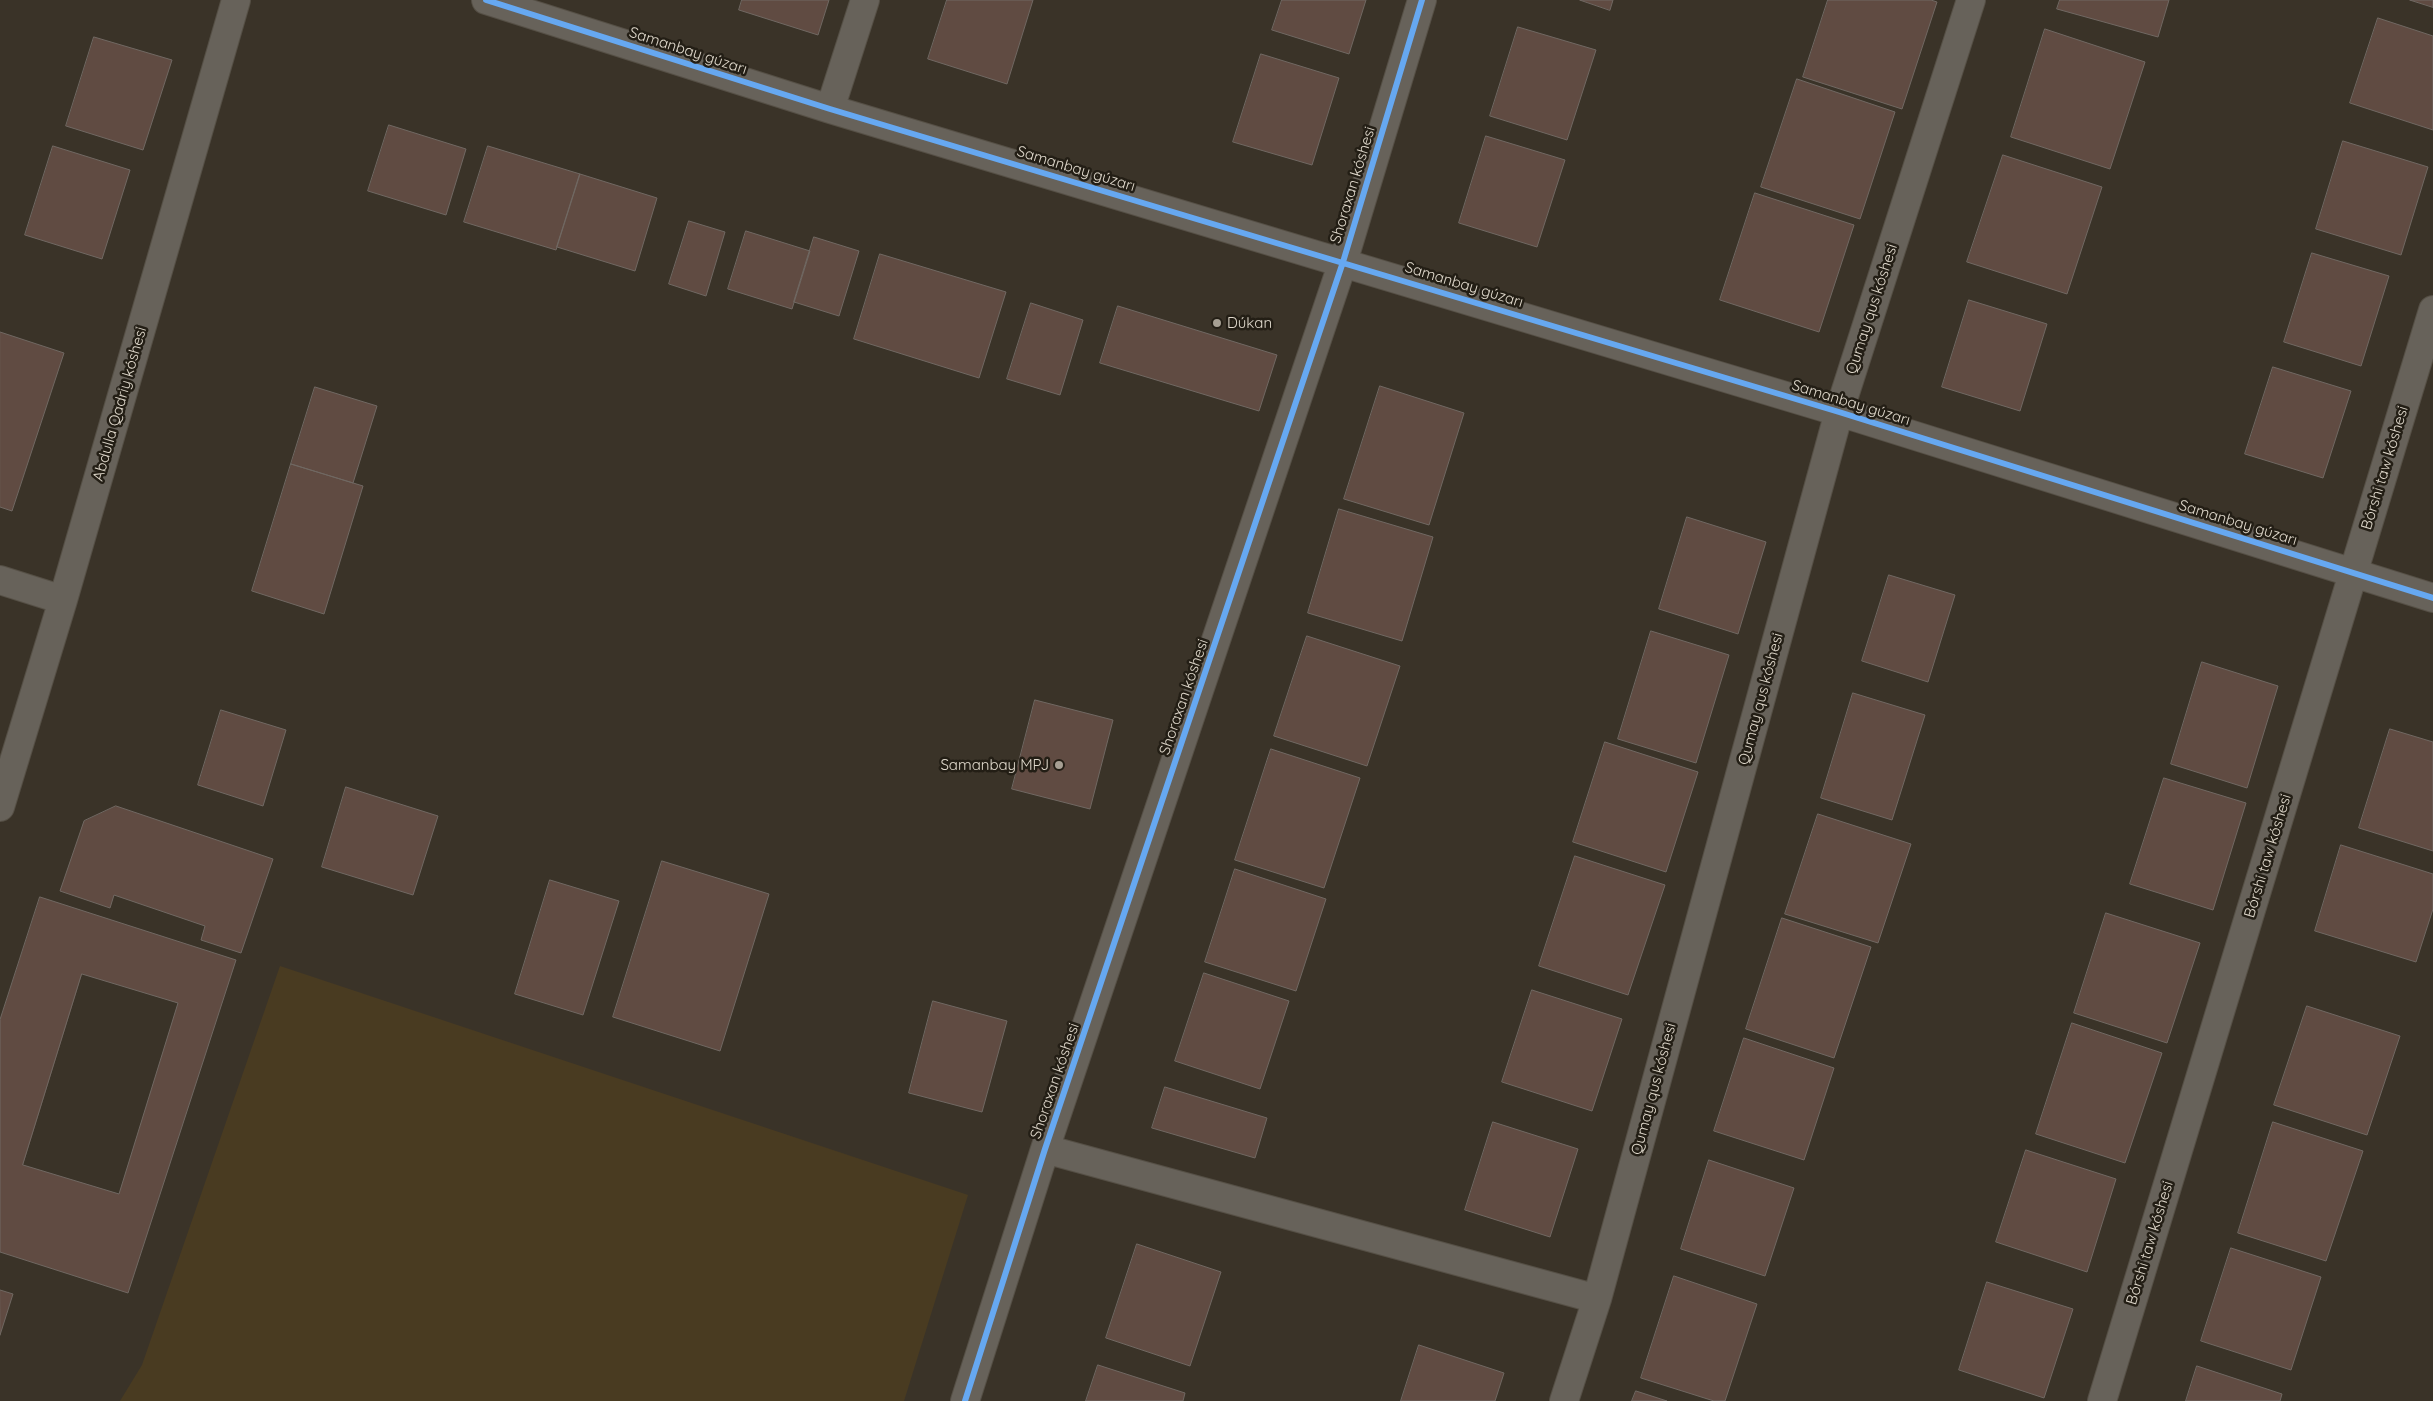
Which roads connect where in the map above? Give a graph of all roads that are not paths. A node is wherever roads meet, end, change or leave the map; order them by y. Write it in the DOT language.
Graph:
graph roads {
  1 [pos="236,0"];
  2 [pos="486,0"];
  3 [pos="865,0"];
  4 [pos="1422,0"];
  5 [pos="1970,0"];
  6 [pos="830,109"];
  7 [pos="1343,262"];
  8 [pos="2433,310"];
  9 [pos="1839,412"];
  10 [pos="2354,573"];
  11 [pos="0,580"];
  12 [pos="2433,598"];
  13 [pos="63,600"];
  14 [pos="0,807"];
  15 [pos="1045,1150"];
  16 [pos="1597,1299"];
  17 [pos="965,1401"];
  18 [pos="1564,1401"];
  19 [pos="2102,1401"];
  1 -- 13 [label="street, Abdulla Qadriy kóshesi"];
  2 -- 6 [label="street, Samanbay gúzarı"];
  3 -- 6 [label="street"];
  4 -- 7 [label="street, Shoraxan kóshesi"];
  5 -- 9 [label="street, Qumay qus kóshesi"];
  6 -- 7 [label="street, Samanbay gúzarı"];
  7 -- 9 [label="street, Samanbay gúzarı"];
  7 -- 15 [label="street, Shoraxan kóshesi"];
  8 -- 10 [label="street, Bórshi taw kóshesi"];
  9 -- 10 [label="street, Samanbay gúzarı"];
  9 -- 16 [label="street, Qumay qus kóshesi"];
  10 -- 12 [label="street, Samanbay gúzarı"];
  10 -- 19 [label="street, Bórshi taw kóshesi"];
  11 -- 13 [label="street"];
  13 -- 14 [label="street, Abdulla Qadriy kóshesi"];
  15 -- 16 [label="street"];
  15 -- 17 [label="street, Shoraxan kóshesi"];
  16 -- 18 [label="street, Qumay qus kóshesi"];
}
